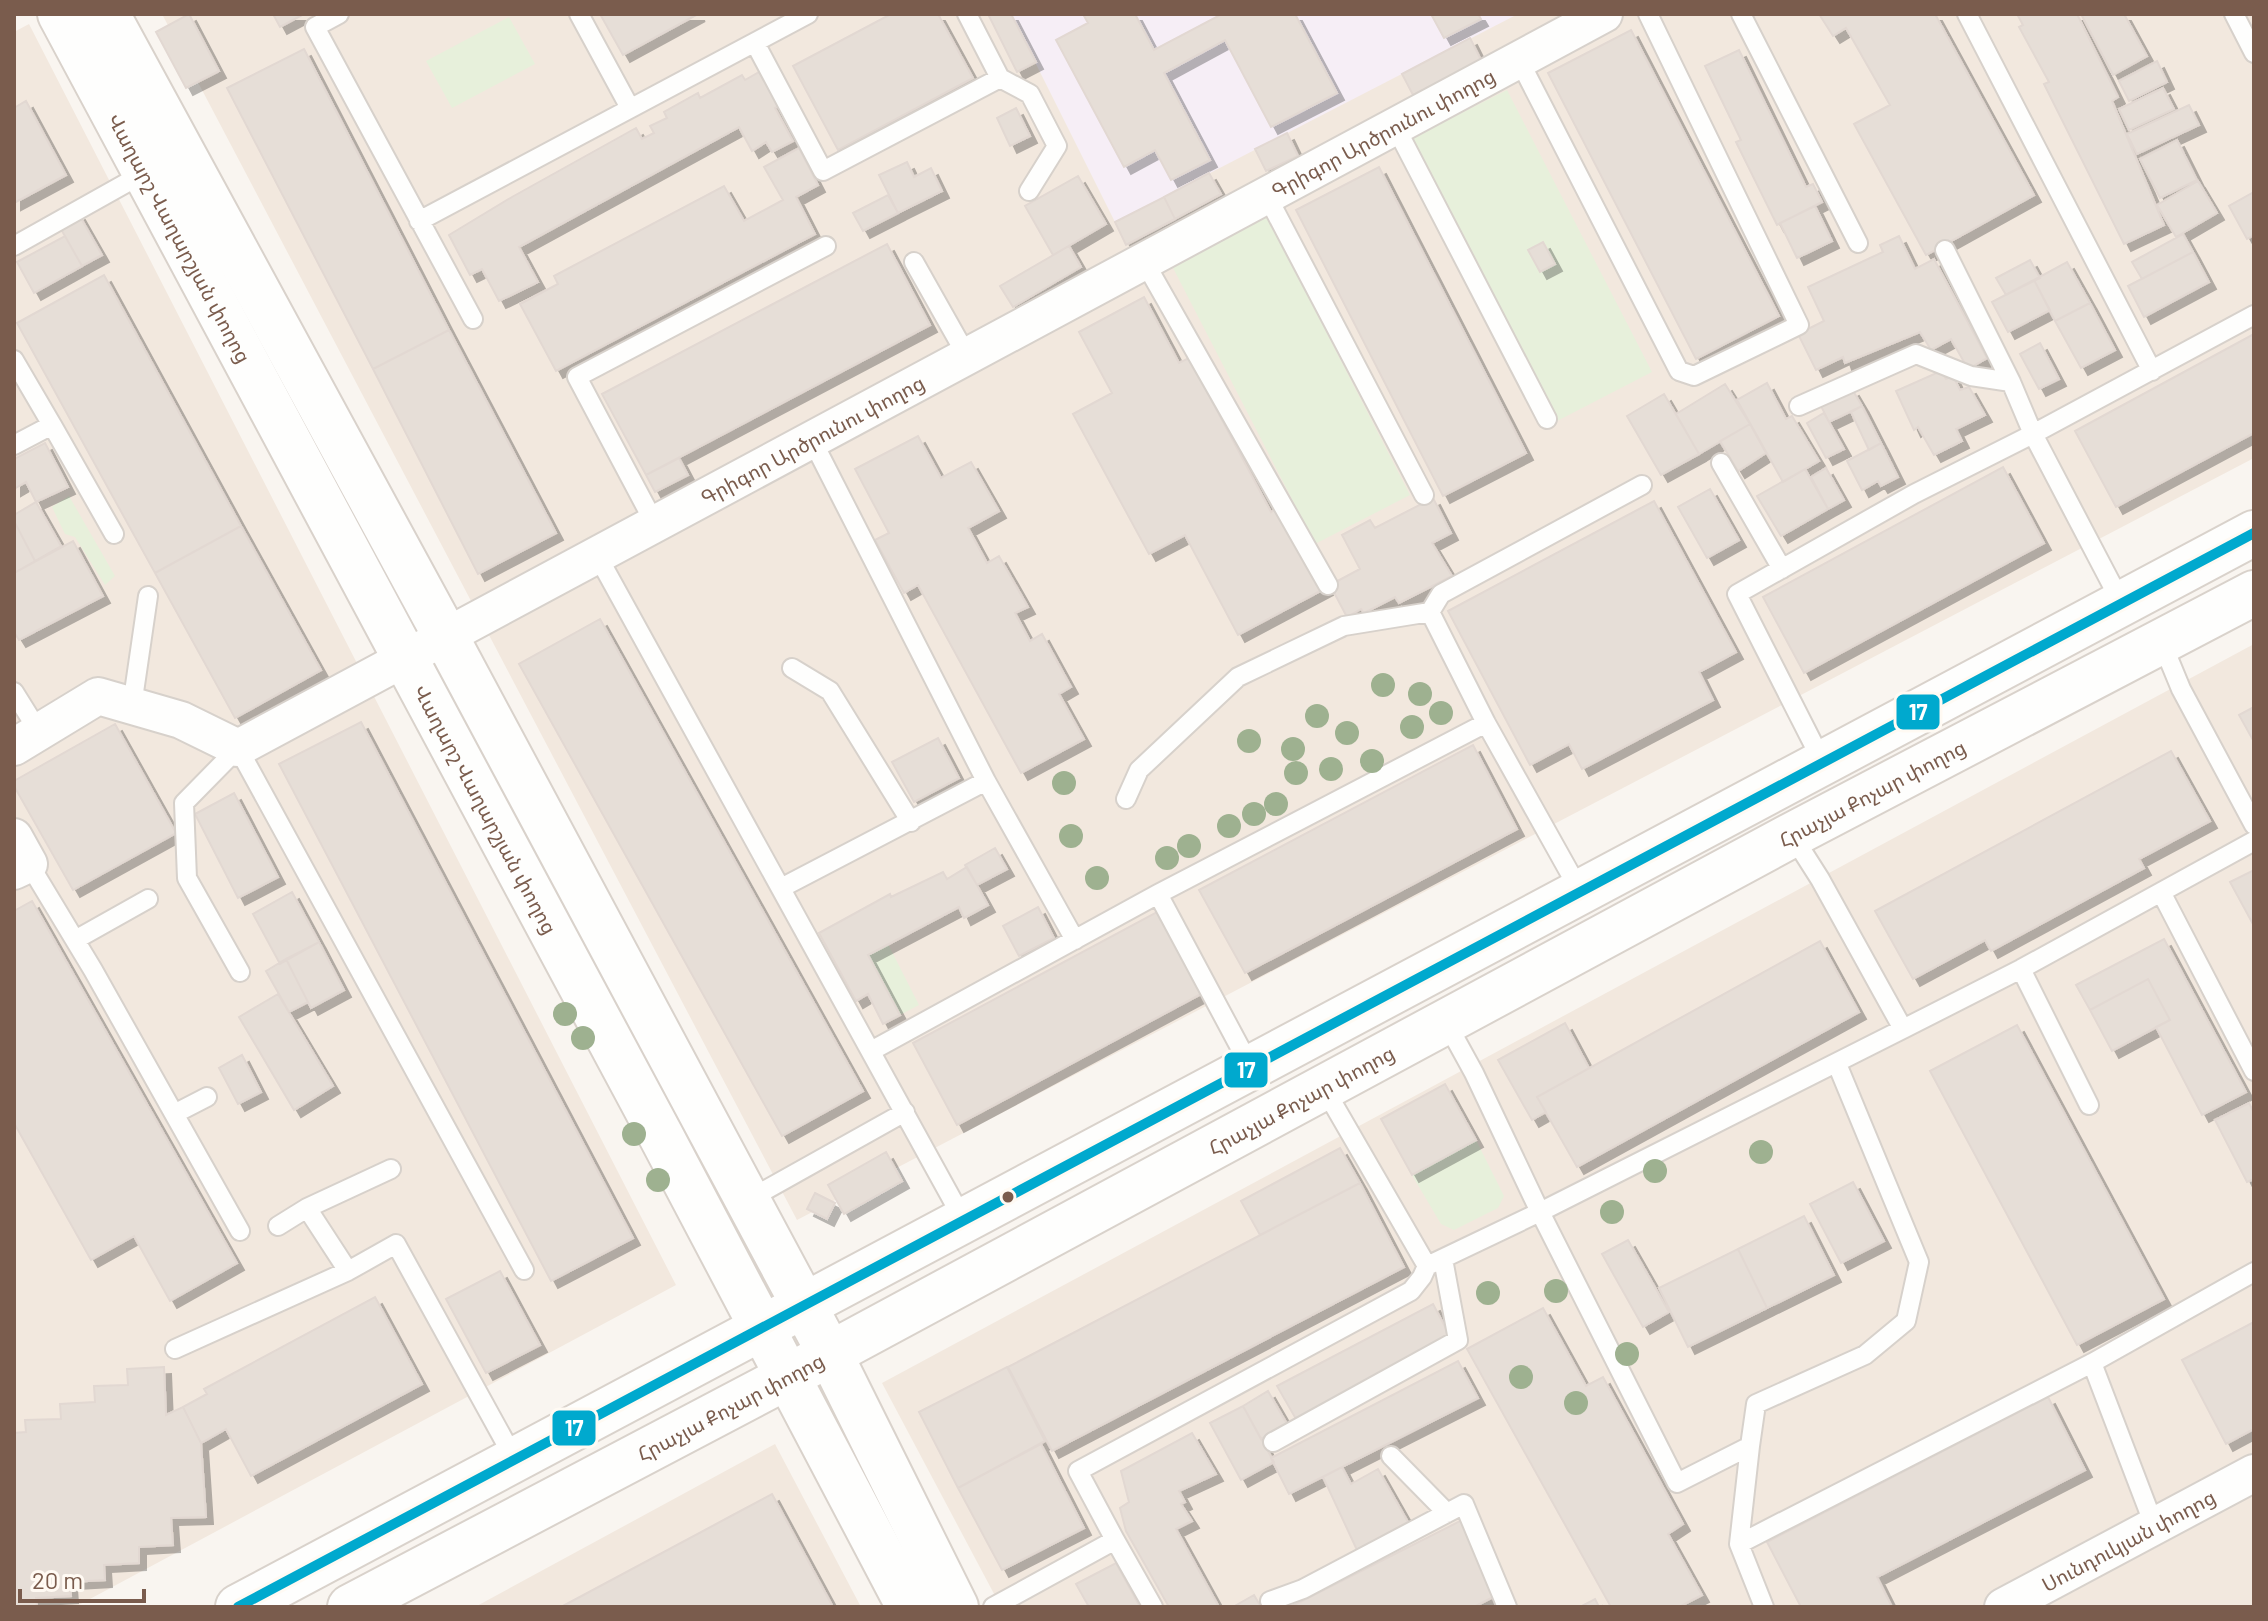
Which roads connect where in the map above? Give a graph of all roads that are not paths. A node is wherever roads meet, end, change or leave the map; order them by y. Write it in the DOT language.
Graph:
graph roads {
  1 [pos="60,14"];
  2 [pos="107,14"];
  3 [pos="339,14"];
  4 [pos="579,14"];
  5 [pos="808,14"];
  6 [pos="967,14"];
  7 [pos="1604,14"];
  8 [pos="1648,14"];
  9 [pos="1741,14"];
  10 [pos="1967,14"];
  11 [pos="2234,14"];
  12 [pos="789,19"];
  13 [pos="755,43"];
  14 [pos="2254,53"];
  15 [pos="1519,60"];
  16 [pos="1000,78"];
  17 [pos="630,108"];
  18 [pos="1395,126"];
  19 [pos="146,172"];
  20 [pos="1029,191"];
  21 [pos="1267,196"];
  22 [pos="419,221"];
  23 [pos="1858,243"];
  24 [pos="14,246"];
  25 [pos="826,246"];
  26 [pos="1945,250"];
  27 [pos="1144,261"];
  28 [pos="914,262"];
  29 [pos="2254,315"];
  30 [pos="473,319"];
  31 [pos="967,356"];
  32 [pos="14,360"];
  33 [pos="2152,371"];
  34 [pos="2011,382"];
  35 [pos="1799,406"];
  36 [pos="1547,419"];
  37 [pos="52,425"];
  38 [pos="2033,434"];
  39 [pos="812,440"];
  40 [pos="14,445"];
  41 [pos="1721,463"];
  42 [pos="1642,485"];
  43 [pos="1424,495"];
  44 [pos="655,524"];
  45 [pos="2254,533"];
  46 [pos="114,534"];
  47 [pos="597,555"];
  48 [pos="1782,569"];
  49 [pos="1328,585"];
  50 [pos="2254,593"];
  51 [pos="148,596"];
  52 [pos="2122,604"];
  53 [pos="1430,612"];
  54 [pos="446,637"];
  55 [pos="2162,643"];
  56 [pos="405,657"];
  57 [pos="792,668"];
  58 [pos="14,692"];
  59 [pos="132,706"];
  60 [pos="1486,723"];
  61 [pos="26,739"];
  62 [pos="238,748"];
  63 [pos="1823,763"];
  64 [pos="986,781"];
  65 [pos="1126,799"];
  66 [pos="911,822"];
  67 [pos="2254,825"];
  68 [pos="1792,835"];
  69 [pos="2254,841"];
  70 [pos="19,857"];
  71 [pos="781,888"];
  72 [pos="2161,892"];
  73 [pos="1581,893"];
  74 [pos="1158,894"];
  75 [pos="148,899"];
  76 [pos="75,940"];
  77 [pos="1075,940"];
  78 [pos="2021,969"];
  79 [pos="240,972"];
  80 [pos="1446,1022"];
  81 [pos="1903,1029"];
  82 [pos="871,1051"];
  83 [pos="1837,1064"];
  84 [pos="1251,1068"];
  85 [pos="2254,1071"];
  86 [pos="1324,1088"];
  87 [pos="207,1097"];
  88 [pos="2089,1105"];
  89 [pos="905,1112"];
  90 [pos="174,1114"];
  91 [pos="391,1169"];
  92 [pos="746,1201"];
  93 [pos="307,1208"];
  94 [pos="1540,1212"];
  95 [pos="964,1221"];
  96 [pos="278,1226"];
  97 [pos="240,1231"];
  98 [pos="1435,1262"];
  99 [pos="524,1270"];
  100 [pos="348,1271"];
  101 [pos="2254,1272"];
  102 [pos="803,1306"];
  103 [pos="763,1329"];
  104 [pos="175,1349"];
  105 [pos="830,1354"];
  106 [pos="2092,1363"];
  107 [pos="787,1377"];
  108 [pos="1273,1442"];
  109 [pos="1750,1446"];
  110 [pos="1391,1456"];
  111 [pos="515,1460"];
  112 [pos="2254,1473"];
  113 [pos="1447,1513"];
  114 [pos="2154,1525"];
  115 [pos="1115,1540"];
  116 [pos="1739,1544"];
  117 [pos="1270,1601"];
  118 [pos="238,1607"];
  119 [pos="350,1607"];
  120 [pos="909,1607"];
  121 [pos="956,1607"];
  122 [pos="993,1607"];
  123 [pos="1153,1607"];
  124 [pos="1507,1607"];
  125 [pos="1764,1607"];
  126 [pos="2003,1607"];
  1 -- 19 [label="main road, Վաղարշ Վաղարշյան փողոց"];
  2 -- 54 [label="main road, Վաղարշ Վաղարշյան փողոց"];
  3 -- 22 [label="lane"];
  4 -- 17 [label="lane"];
  5 -- 12 [label="lane"];
  6 -- 16 [label="lane"];
  7 -- 15 [label="street, Գրիգոր Արծրունու փողոց"];
  8 -- 15 [label="lane"];
  9 -- 23 [label="lane"];
  10 -- 33 [label="lane"];
  11 -- 14 [label="lane"];
  12 -- 13 [label="lane"];
  13 -- 16 [label="lane"];
  13 -- 17 [label="lane"];
  15 -- 18 [label="street, Գրիգոր Արծրունու փողոց"];
  16 -- 20 [label="lane"];
  17 -- 22 [label="lane"];
  18 -- 21 [label="street, Գրիգոր Արծրունու փողոց"];
  18 -- 36 [label="lane"];
  19 -- 24 [label="lane"];
  19 -- 56 [label="main road, Վաղարշ Վաղարշյան փողոց"];
  21 -- 27 [label="street, Գրիգոր Արծրունու փողոց"];
  21 -- 43 [label="lane"];
  22 -- 30 [label="lane"];
  25 -- 44 [label="lane"];
  26 -- 34 [label="lane"];
  27 -- 31 [label="street, Գրիգոր Արծրունու փողոց"];
  27 -- 49 [label="lane"];
  28 -- 31 [label="lane"];
  29 -- 33 [label="lane"];
  31 -- 39 [label="street, Գրիգոր Արծրունու փողոց"];
  32 -- 37 [label="lane"];
  33 -- 38 [label="lane"];
  34 -- 35 [label="lane"];
  34 -- 38 [label="lane"];
  37 -- 40 [label="lane"];
  37 -- 46 [label="lane"];
  38 -- 48 [label="lane"];
  38 -- 52 [label="lane"];
  39 -- 44 [label="street, Գրիգոր Արծրունու փողոց"];
  39 -- 64 [label="lane"];
  41 -- 48 [label="lane"];
  42 -- 53 [label="lane"];
  44 -- 47 [label="street, Գրիգոր Արծրունու փողոց"];
  45 -- 52 [label="main road"];
  47 -- 54 [label="street, Գրիգոր Արծրունու փողոց"];
  47 -- 71 [label="lane"];
  48 -- 63 [label="lane"];
  50 -- 55 [label="main road, Հրաչյա Քոչար փողոց"];
  51 -- 59 [label="lane"];
  52 -- 63 [label="main road"];
  53 -- 60 [label="lane"];
  53 -- 65 [label="lane"];
  54 -- 56 [label="street, Գրիգոր Արծրունու փողոց"];
  54 -- 92 [label="main road, Վաղարշ Վաղարշյան փողոց"];
  55 -- 67 [label="lane"];
  55 -- 68 [label="main road, Հրաչյա Քոչար փողոց"];
  56 -- 62 [label="street, Գրիգոր Արծրունու փողոց"];
  56 -- 103 [label="main road, Վաղարշ Վաղարշյան փողոց"];
  57 -- 66 [label="lane"];
  58 -- 61 [label="lane"];
  59 -- 61 [label="street"];
  59 -- 62 [label="street"];
  60 -- 73 [label="lane"];
  60 -- 74 [label="lane"];
  62 -- 79 [label="lane"];
  62 -- 99 [label="lane"];
  63 -- 73 [label="main road"];
  64 -- 66 [label="lane"];
  64 -- 77 [label="lane"];
  66 -- 71 [label="lane"];
  68 -- 80 [label="main road, Հրաչյա Քոչար փողոց"];
  68 -- 81 [label="lane"];
  69 -- 72 [label="lane"];
  70 -- 76 [label="lane"];
  71 -- 82 [label="lane"];
  72 -- 78 [label="lane"];
  72 -- 85 [label="lane"];
  73 -- 84 [label="main road"];
  74 -- 77 [label="lane"];
  74 -- 84 [label="lane"];
  75 -- 76 [label="lane"];
  76 -- 90 [label="lane"];
  77 -- 82 [label="lane"];
  78 -- 81 [label="lane"];
  78 -- 88 [label="lane"];
  80 -- 86 [label="main road, Հրաչյա Քոչար փողոց"];
  80 -- 94 [label="lane"];
  81 -- 83 [label="lane"];
  82 -- 89 [label="lane"];
  83 -- 94 [label="lane"];
  83 -- 109 [label="lane"];
  84 -- 95 [label="main road"];
  86 -- 98 [label="lane"];
  86 -- 105 [label="main road, Հրաչյա Քոչար փողոց"];
  87 -- 90 [label="lane"];
  89 -- 92 [label="lane"];
  89 -- 95 [label="lane"];
  90 -- 97 [label="lane"];
  91 -- 93 [label="lane"];
  92 -- 102 [label="main road, Վաղարշ Վաղարշյան փողոց"];
  93 -- 96 [label="lane"];
  93 -- 100 [label="lane"];
  94 -- 98 [label="lane"];
  94 -- 109 [label="lane"];
  95 -- 102 [label="main road"];
  98 -- 108 [label="lane"];
  98 -- 115 [label="lane"];
  100 -- 104 [label="lane"];
  100 -- 111 [label="lane"];
  101 -- 106 [label="lane"];
  102 -- 103 [label="main road"];
  102 -- 105 [label="main road, Վաղարշ Վաղարշյան փողոց"];
  103 -- 107 [label="main road, Վաղարշ Վաղարշյան փողոց"];
  103 -- 111 [label="main road"];
  105 -- 107 [label="main road, Հրաչյա Քոչար փողոց"];
  105 -- 121 [label="main road, Վաղարշ Վաղարշյան փողոց"];
  106 -- 114 [label="lane"];
  106 -- 116 [label="lane"];
  107 -- 119 [label="main road, Հրաչյա Քոչար փողոց"];
  107 -- 120 [label="main road, Վաղարշ Վաղարշյան փողոց"];
  109 -- 116 [label="lane"];
  110 -- 113 [label="lane"];
  111 -- 118 [label="main road"];
  112 -- 114 [label="street, Սունդուկյան փողոց"];
  113 -- 117 [label="lane"];
  113 -- 124 [label="lane"];
  114 -- 126 [label="street, Սունդուկյան փողոց"];
  115 -- 122 [label="lane"];
  115 -- 123 [label="lane"];
  116 -- 125 [label="lane"];
}
